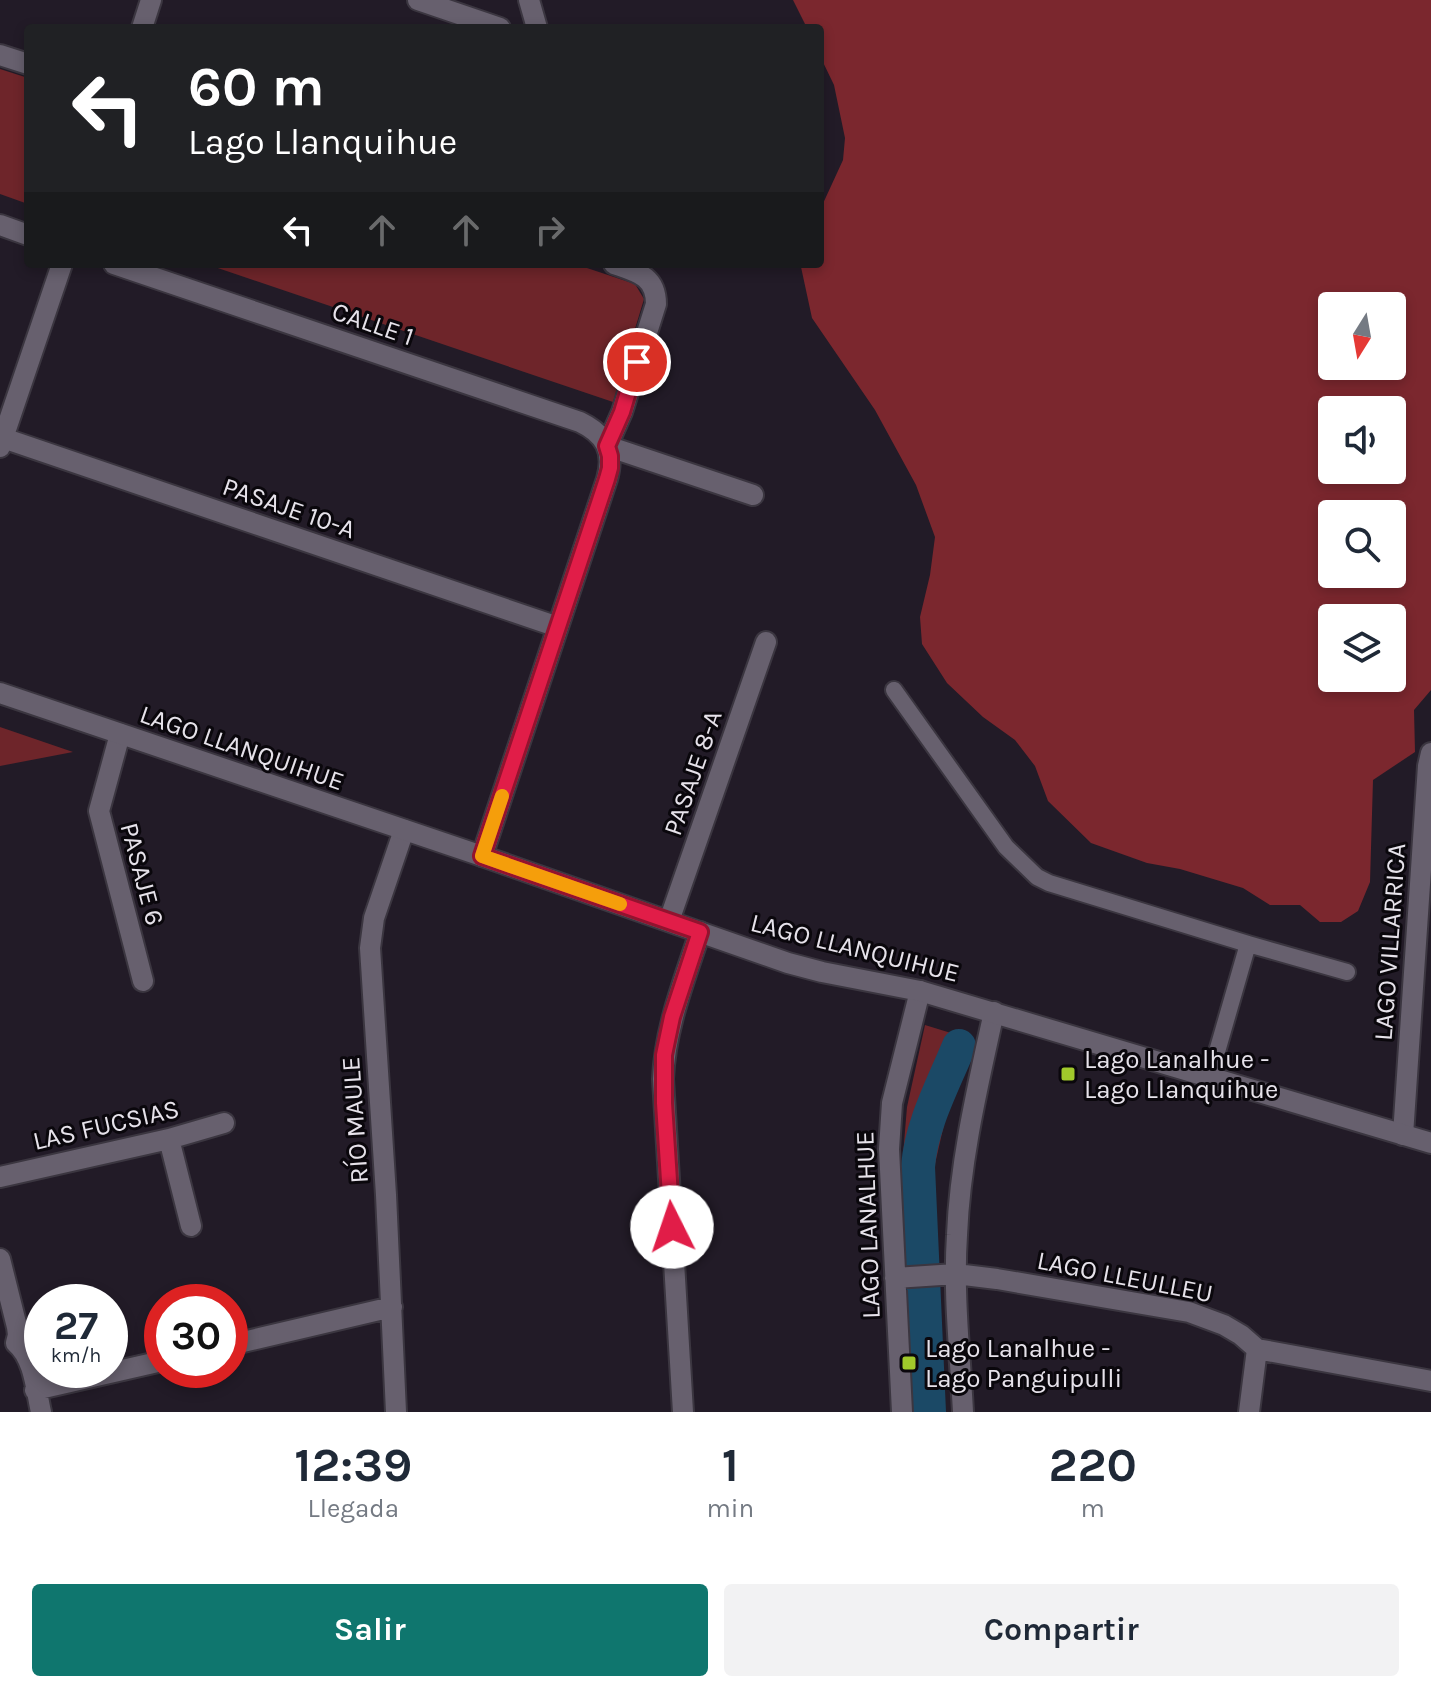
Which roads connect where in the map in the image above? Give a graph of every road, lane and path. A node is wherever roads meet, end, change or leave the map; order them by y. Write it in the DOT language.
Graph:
graph roads {
  1 [pos="151,0"];
  2 [pos="418,0"];
  3 [pos="529,0"];
  4 [pos="143,24"];
  5 [pos="488,24"];
  6 [pos="536,24"];
  7 [pos="0,55"];
  8 [pos="24,63"];
  9 [pos="0,225"];
  10 [pos="24,234"];
  11 [pos="61,268"];
  12 [pos="126,268"];
  13 [pos="627,268"];
  14 [pos="1,441"];
  15 [pos="607,446"];
  16 [pos="753,495"];
  17 [pos="558,627"];
  18 [pos="766,642"];
  19 [pos="894,690"];
  20 [pos="0,693"];
  21 [pos="120,734"];
  22 [pos="1431,753"];
  23 [pos="404,830"];
  24 [pos="482,856"];
  25 [pos="669,921"];
  26 [pos="700,932"];
  27 [pos="1248,944"];
  28 [pos="1347,972"];
  29 [pos="143,981"];
  30 [pos="920,991"];
  31 [pos="994,1012"];
  32 [pos="1210,1076"];
  33 [pos="224,1123"];
  34 [pos="1403,1135"];
  35 [pos="169,1139"];
  36 [pos="1431,1143"];
  37 [pos="0,1177"];
  38 [pos="191,1226"];
  39 [pos="0,1259"];
  40 [pos="956,1274"];
  41 [pos="895,1278"];
  42 [pos="392,1307"];
  43 [pos="248,1341"];
  44 [pos="8,1347"];
  45 [pos="1257,1349"];
  46 [pos="144,1365"];
  47 [pos="1431,1381"];
  48 [pos="35,1390"];
  49 [pos="41,1412"];
  50 [pos="396,1412"];
  51 [pos="683,1412"];
  52 [pos="902,1412"];
  53 [pos="963,1412"];
  54 [pos="1249,1412"];
  1 -- 4 [label="street"];
  2 -- 5 [label="street"];
  3 -- 6 [label="street"];
  7 -- 8 [label="street"];
  9 -- 10 [label="street"];
  11 -- 14 [label="street"];
  12 -- 15 [label="street, CALLE 1"];
  13 -- 15 [label="street"];
  14 -- 17 [label="street, PASAJE 10-A"];
  15 -- 16 [label="street"];
  15 -- 17 [label="street"];
  17 -- 24 [label="street"];
  18 -- 25 [label="street, PASAJE 8-A"];
  19 -- 27 [label="lane"];
  20 -- 21 [label="street, LAGO LLANQUIHUE"];
  21 -- 23 [label="street, LAGO LLANQUIHUE"];
  21 -- 29 [label="street, PASAJE 6"];
  22 -- 34 [label="street, LAGO VILLARRICA"];
  23 -- 24 [label="street, LAGO LLANQUIHUE"];
  23 -- 42 [label="street, RÍO MAULE"];
  24 -- 25 [label="street, LAGO LLANQUIHUE"];
  25 -- 26 [label="street, LAGO LLANQUIHUE"];
  26 -- 30 [label="street, LAGO LLANQUIHUE"];
  26 -- 51 [label="street"];
  27 -- 28 [label="lane"];
  27 -- 32 [label="lane"];
  30 -- 31 [label="street, LAGO LLANQUIHUE"];
  30 -- 41 [label="street, LAGO LANALHUE"];
  31 -- 32 [label="street, LAGO LLANQUIHUE"];
  31 -- 40 [label="street"];
  32 -- 34 [label="street, LAGO LLANQUIHUE"];
  33 -- 35 [label="street, LAS FUCSIAS"];
  34 -- 36 [label="street, LAGO LLANQUIHUE"];
  35 -- 37 [label="street, LAS FUCSIAS"];
  35 -- 38 [label="street"];
  39 -- 44 [label="street"];
  40 -- 41 [label="street, LAGO LLEULLEU"];
  40 -- 45 [label="street, LAGO LLEULLEU"];
  40 -- 53 [label="street"];
  41 -- 52 [label="street, LAGO LANALHUE"];
  42 -- 43 [label="street"];
  42 -- 50 [label="street, RÍO MAULE"];
  44 -- 48 [label="street"];
  45 -- 47 [label="street, LAGO LLEULLEU"];
  45 -- 54 [label="street"];
  46 -- 48 [label="street"];
  48 -- 49 [label="street"];
}
